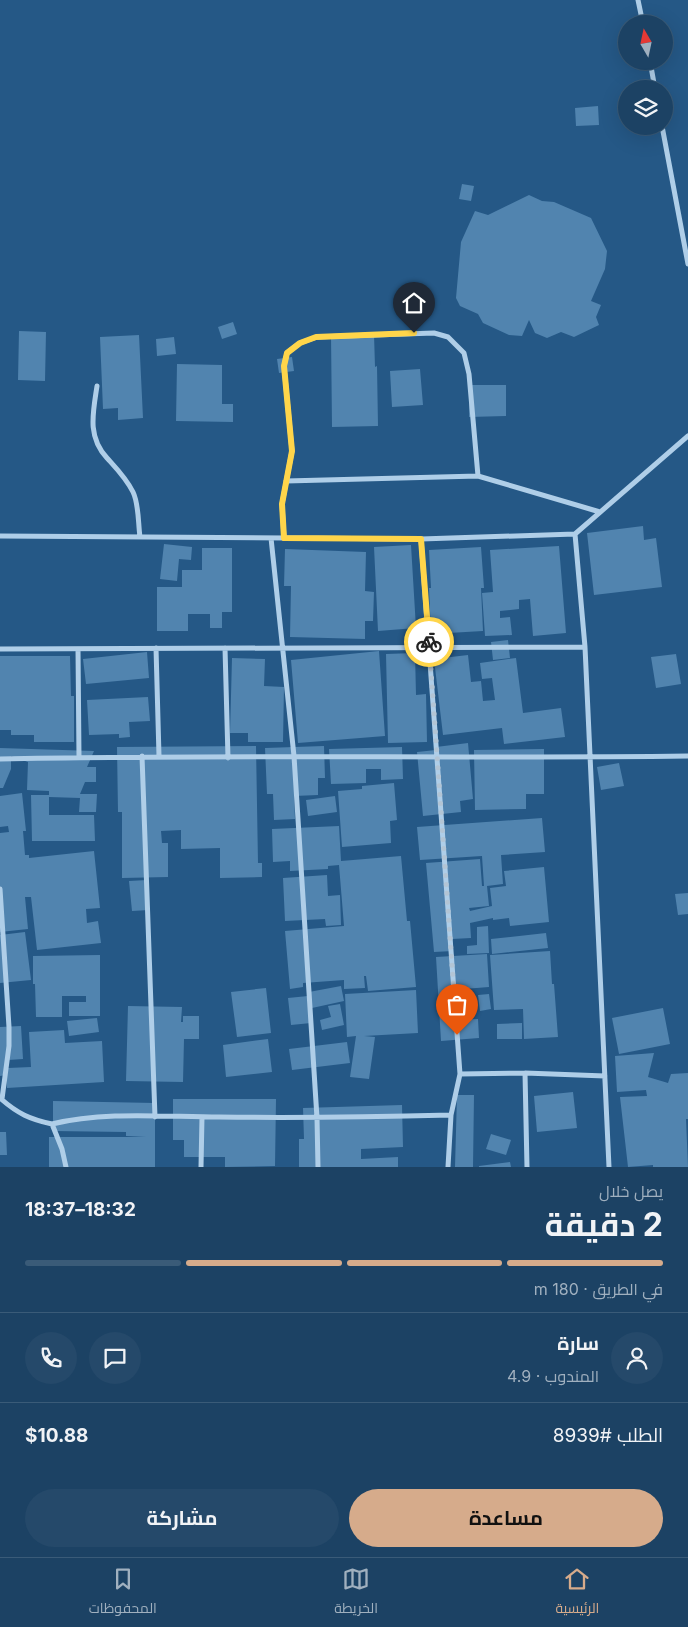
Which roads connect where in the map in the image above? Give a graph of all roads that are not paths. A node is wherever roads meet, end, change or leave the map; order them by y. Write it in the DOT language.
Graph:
graph roads {
  1 [pos="638,0"];
  2 [pos="641,15"];
  3 [pos="664,135"];
  4 [pos="688,264"];
  5 [pos="98,386"];
  6 [pos="688,436"];
  7 [pos="478,476"];
  8 [pos="286,481"];
  9 [pos="600,512"];
  10 [pos="575,534"];
  11 [pos="0,536"];
  12 [pos="140,537"];
  13 [pos="272,538"];
  14 [pos="284,538"];
  15 [pos="421,539"];
  16 [pos="430,647"];
  17 [pos="585,647"];
  18 [pos="156,648"];
  19 [pos="225,648"];
  20 [pos="282,648"];
  21 [pos="0,649"];
  22 [pos="78,649"];
  23 [pos="142,756"];
  24 [pos="159,756"];
  25 [pos="294,756"];
  26 [pos="688,756"];
  27 [pos="437,757"];
  28 [pos="590,757"];
  29 [pos="79,758"];
  30 [pos="228,758"];
  31 [pos="0,759"];
  32 [pos="0,889"];
  33 [pos="525,1073"];
  34 [pos="460,1074"];
  35 [pos="605,1076"];
  36 [pos="1,1098"];
  37 [pos="451,1114"];
  38 [pos="155,1116"];
  39 [pos="202,1117"];
  40 [pos="317,1118"];
  41 [pos="52,1124"];
  42 [pos="66,1167"];
  43 [pos="201,1167"];
  44 [pos="318,1167"];
  45 [pos="448,1167"];
  46 [pos="527,1167"];
  47 [pos="609,1167"];
  1 -- 2 [label="street"];
  3 -- 4 [label="street"];
  5 -- 12 [label="street"];
  6 -- 9 [label="street"];
  7 -- 8 [label="street"];
  7 -- 8 [label="street"];
  7 -- 9 [label="street"];
  8 -- 14 [label="street"];
  9 -- 10 [label="street"];
  10 -- 15 [label="street"];
  10 -- 17 [label="street"];
  11 -- 12 [label="street"];
  12 -- 13 [label="street"];
  13 -- 14 [label="street"];
  13 -- 20 [label="street"];
  14 -- 15 [label="street"];
  15 -- 16 [label="street"];
  16 -- 17 [label="street"];
  16 -- 20 [label="street"];
  16 -- 27 [label="street"];
  17 -- 28 [label="street"];
  18 -- 19 [label="street"];
  18 -- 22 [label="street"];
  18 -- 24 [label="street"];
  19 -- 20 [label="street"];
  19 -- 30 [label="street"];
  20 -- 25 [label="street"];
  21 -- 22 [label="street"];
  22 -- 29 [label="street"];
  23 -- 24 [label="street"];
  23 -- 29 [label="street"];
  23 -- 38 [label="street"];
  24 -- 30 [label="street"];
  25 -- 27 [label="street"];
  25 -- 30 [label="street"];
  25 -- 40 [label="street"];
  26 -- 28 [label="street"];
  27 -- 28 [label="street"];
  27 -- 34 [label="street"];
  28 -- 35 [label="street"];
  29 -- 31 [label="street"];
  32 -- 36 [label="street"];
  33 -- 34 [label="street"];
  33 -- 35 [label="street"];
  33 -- 46 [label="street"];
  34 -- 37 [label="street"];
  35 -- 47 [label="street"];
  36 -- 41 [label="street"];
  37 -- 40 [label="street"];
  37 -- 45 [label="street"];
  38 -- 39 [label="street"];
  38 -- 41 [label="street"];
  39 -- 40 [label="street"];
  39 -- 43 [label="street"];
  40 -- 44 [label="street"];
  41 -- 42 [label="street"];
}
